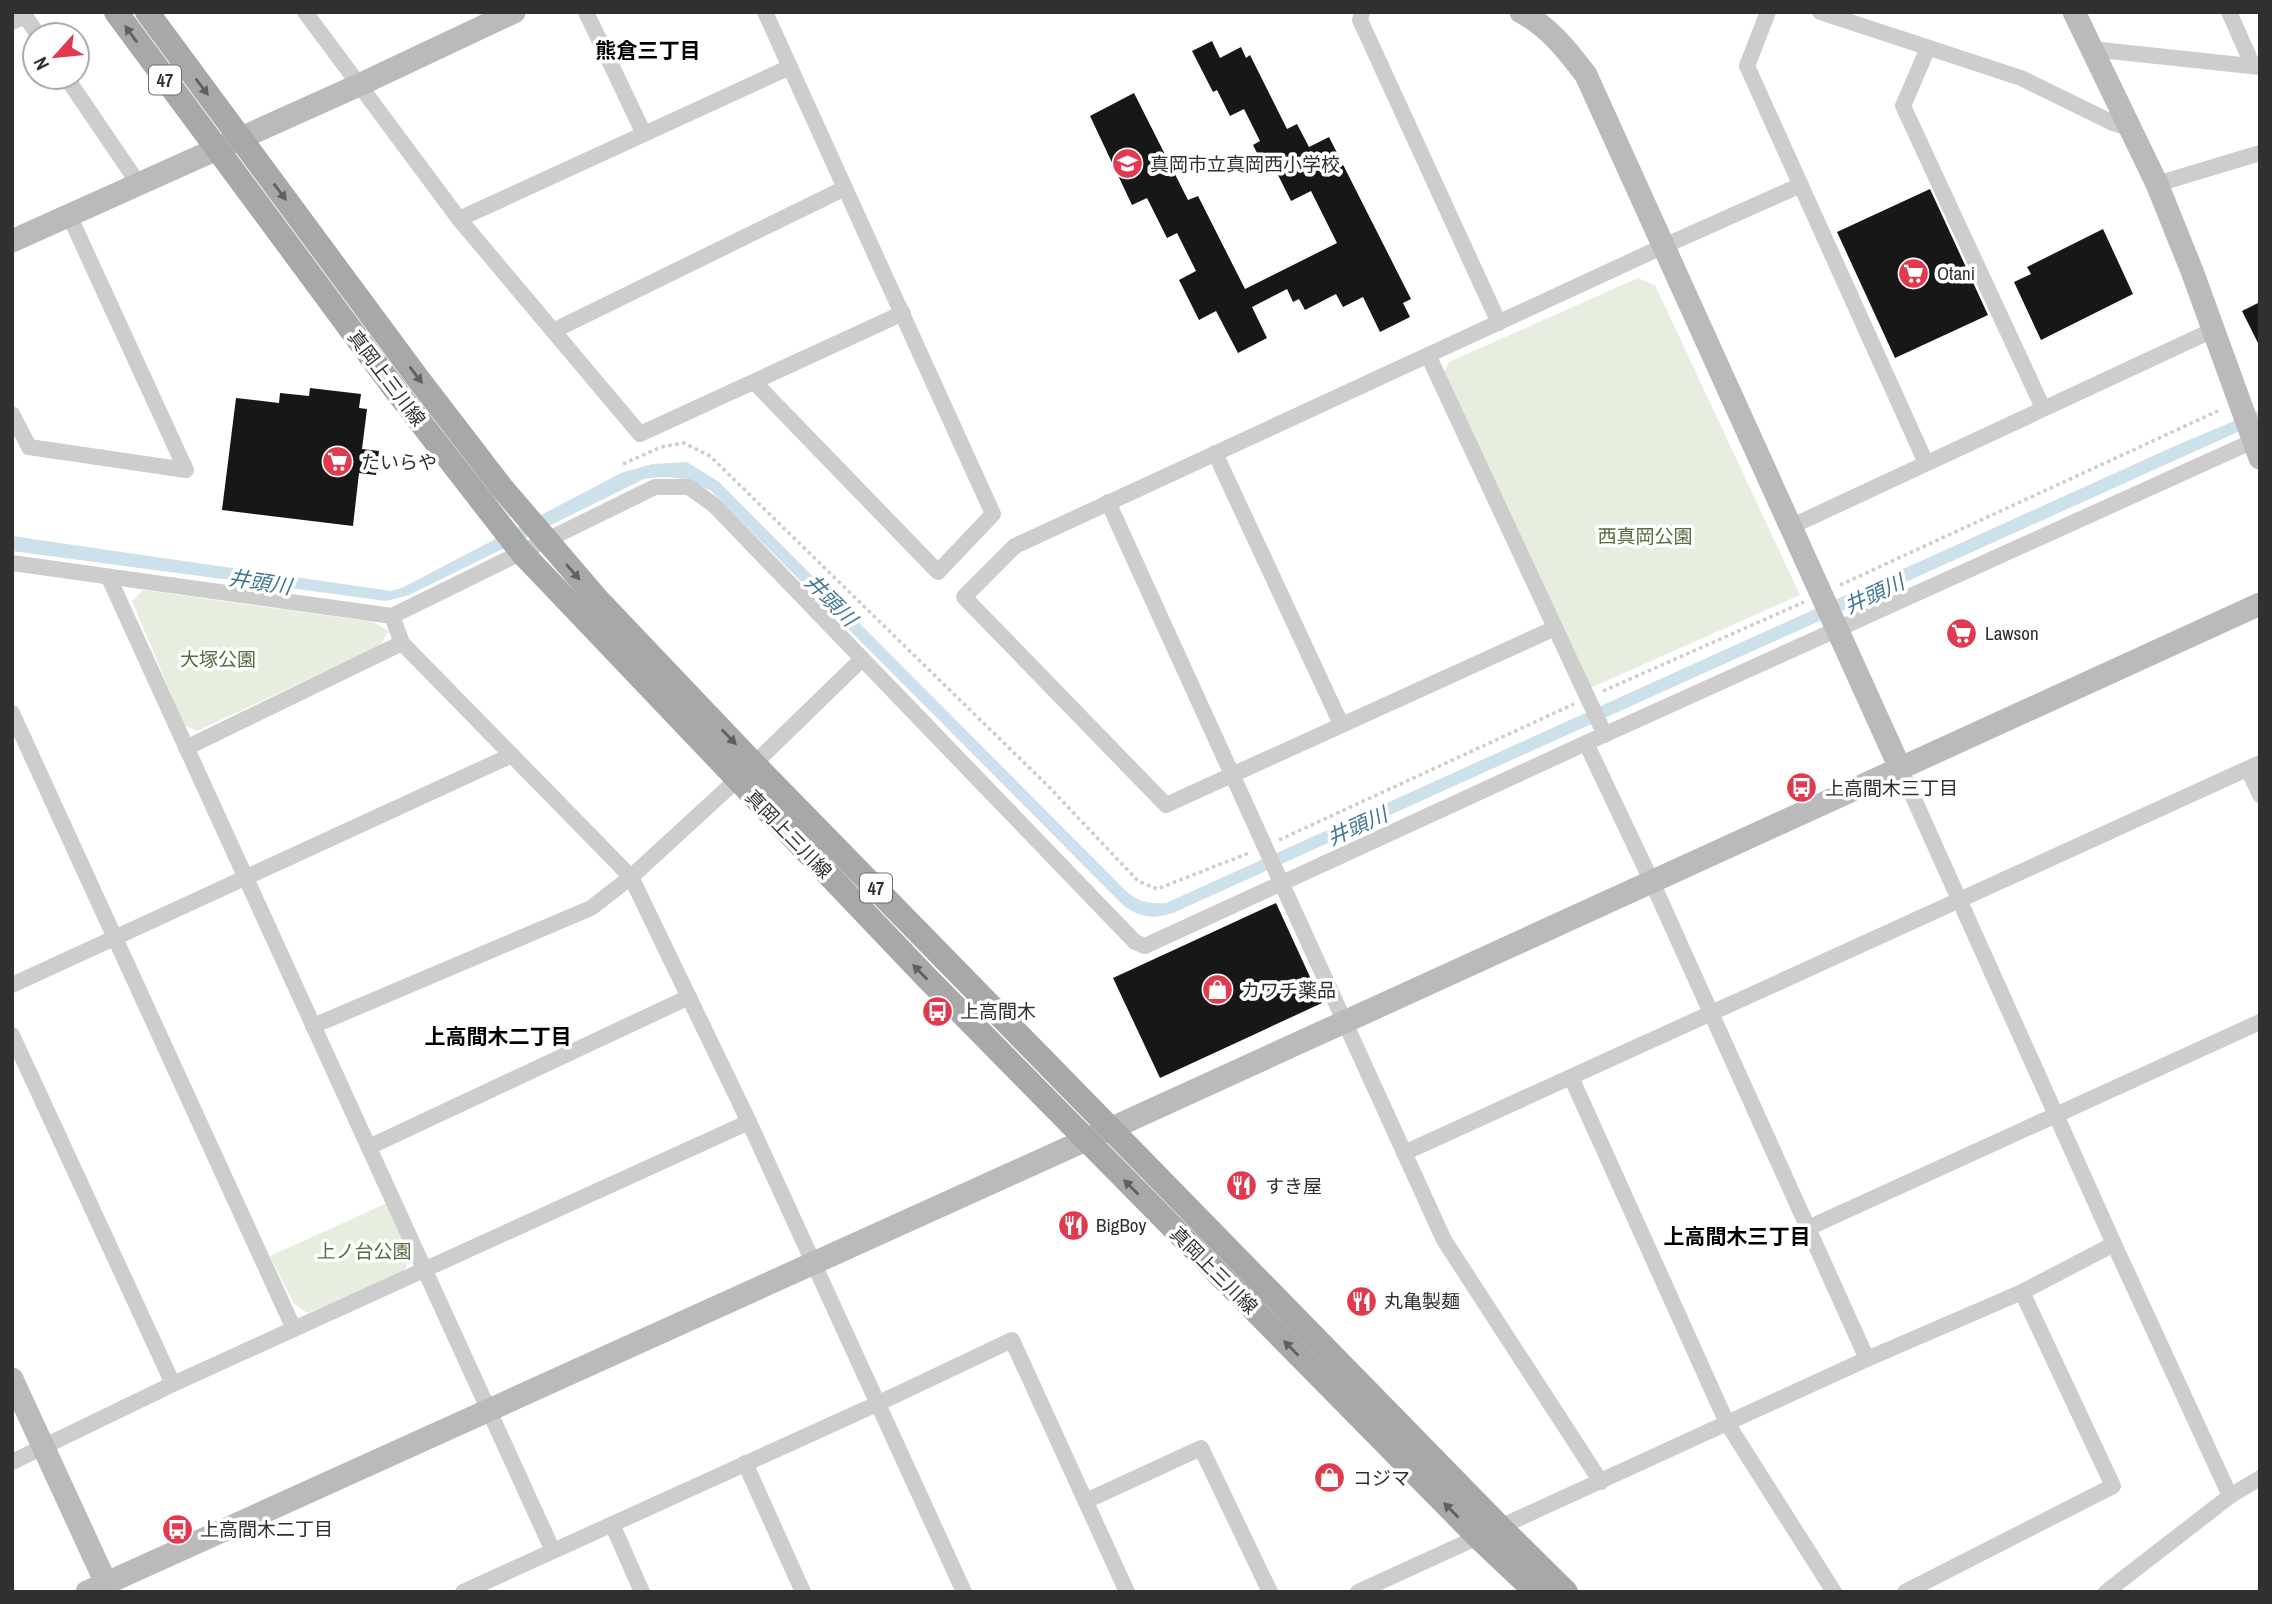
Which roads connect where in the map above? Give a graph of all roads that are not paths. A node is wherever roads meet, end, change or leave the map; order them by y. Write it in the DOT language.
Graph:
graph roads {
  1 [pos="116,12"];
  2 [pos="147,12"];
  3 [pos="305,12"];
  4 [pos="514,12"];
  5 [pos="586,12"];
  6 [pos="765,12"];
  7 [pos="1362,12"];
  8 [pos="1521,12"];
  9 [pos="1768,12"];
  10 [pos="1820,12"];
  11 [pos="2074,12"];
  12 [pos="2229,12"];
  13 [pos="28,21"];
  14 [pos="12,22"];
  15 [pos="1928,48"];
  16 [pos="2091,50"];
  17 [pos="790,66"];
  18 [pos="2257,67"];
  19 [pos="359,85"];
  20 [pos="76,91"];
  21 [pos="2130,128"];
  22 [pos="644,134"];
  23 [pos="240,137"];
  24 [pos="215,148"];
  25 [pos="2260,153"];
  26 [pos="138,183"];
  27 [pos="2157,184"];
  28 [pos="1801,185"];
  29 [pos="845,188"];
  30 [pos="69,215"];
  31 [pos="458,219"];
  32 [pos="12,241"];
  33 [pos="1664,246"];
  34 [pos="903,313"];
  35 [pos="1499,323"];
  36 [pos="2213,330"];
  37 [pos="554,331"];
  38 [pos="1428,355"];
  39 [pos="754,382"];
  40 [pos="2043,408"];
  41 [pos="12,414"];
  42 [pos="2258,446"];
  43 [pos="1215,453"];
  44 [pos="1926,463"];
  45 [pos="1108,502"];
  46 [pos="1790,527"];
  47 [pos="546,541"];
  48 [pos="522,552"];
  49 [pos="12,563"];
  50 [pos="108,578"];
  51 [pos="2260,604"];
  52 [pos="392,616"];
  53 [pos="1555,628"];
  54 [pos="1837,630"];
  55 [pos="402,643"];
  56 [pos="862,659"];
  57 [pos="12,713"];
  58 [pos="1341,724"];
  59 [pos="1605,735"];
  60 [pos="1586,743"];
  61 [pos="186,748"];
  62 [pos="512,755"];
  63 [pos="2254,766"];
  64 [pos="1900,768"];
  65 [pos="745,772"];
  66 [pos="1232,775"];
  67 [pos="2260,795"];
  68 [pos="246,877"];
  69 [pos="631,877"];
  70 [pos="1652,882"];
  71 [pos="1281,884"];
  72 [pos="1960,900"];
  73 [pos="115,938"];
  74 [pos="12,985"];
  75 [pos="689,998"];
  76 [pos="1710,1012"];
  77 [pos="2260,1021"];
  78 [pos="1343,1022"];
  79 [pos="313,1026"];
  80 [pos="12,1035"];
  81 [pos="1571,1077"];
  82 [pos="2056,1114"];
  83 [pos="749,1122"];
  84 [pos="1110,1129"];
  85 [pos="1085,1140"];
  86 [pos="369,1147"];
  87 [pos="1404,1153"];
  88 [pos="1808,1227"];
  89 [pos="2114,1244"];
  90 [pos="813,1261"];
  91 [pos="425,1271"];
  92 [pos="2022,1292"];
  93 [pos="294,1329"];
  94 [pos="1867,1359"];
  95 [pos="12,1379"];
  96 [pos="173,1384"];
  97 [pos="878,1403"];
  98 [pos="489,1409"];
  99 [pos="1727,1423"];
  100 [pos="44,1448"];
  101 [pos="12,1462"];
  102 [pos="746,1463"];
  103 [pos="2260,1478"];
  104 [pos="1601,1482"];
  105 [pos="2230,1496"];
  106 [pos="1086,1501"];
  107 [pos="612,1524"];
  108 [pos="1489,1532"];
  109 [pos="553,1551"];
  110 [pos="101,1589"];
  111 [pos="464,1592"];
  112 [pos="642,1592"];
  113 [pos="803,1592"];
  114 [pos="964,1592"];
  115 [pos="1127,1592"];
  116 [pos="1270,1592"];
  117 [pos="1358,1592"];
  118 [pos="1535,1592"];
  119 [pos="1566,1592"];
  120 [pos="1833,1592"];
  121 [pos="1905,1592"];
  122 [pos="2106,1592"];
  24 -- 1 [label="main road, 真岡上三川線 / 47, one-way"];
  2 -- 23 [label="main road, 真岡上三川線 / 47, one-way"];
  3 -- 19 [label="street"];
  4 -- 19 [label="street"];
  5 -- 22 [label="street"];
  6 -- 17 [label="street"];
  7 -- 35 [label="street"];
  8 -- 33 [label="street"];
  9 -- 28 [label="street"];
  10 -- 15 [label="street"];
  11 -- 16 [label="street"];
  12 -- 18 [label="street"];
  13 -- 14 [label="street"];
  15 -- 21 [label="street"];
  15 -- 40 [label="street"];
  16 -- 18 [label="street"];
  16 -- 21 [label="street"];
  17 -- 22 [label="street"];
  17 -- 29 [label="street"];
  19 -- 23 [label="street"];
  19 -- 31 [label="street"];
  20 -- 26 [label="street"];
  21 -- 27 [label="street"];
  22 -- 31 [label="street"];
  23 -- 24 [label="street"];
  23 -- 47 [label="main road, 真岡上三川線 / 47, one-way"];
  24 -- 26 [label="street"];
  24 -- 48 [label="main road, 真岡上三川線 / 47"];
  25 -- 27 [label="street"];
  26 -- 30 [label="street"];
  27 -- 36 [label="street"];
  28 -- 33 [label="street"];
  28 -- 44 [label="street"];
  29 -- 34 [label="street"];
  29 -- 37 [label="street"];
  30 -- 32 [label="street"];
  30 -- 41 [label="street"];
  31 -- 37 [label="street"];
  33 -- 35 [label="street"];
  33 -- 46 [label="street"];
  34 -- 39 [label="street"];
  34 -- 39 [label="street"];
  35 -- 38 [label="street"];
  36 -- 40 [label="street"];
  36 -- 42 [label="street"];
  37 -- 39 [label="street"];
  38 -- 43 [label="street"];
  38 -- 53 [label="street"];
  40 -- 44 [label="street"];
  42 -- 54 [label="street"];
  43 -- 45 [label="street"];
  43 -- 58 [label="street"];
  44 -- 46 [label="street"];
  45 -- 66 [label="street"];
  45 -- 66 [label="street"];
  46 -- 54 [label="street"];
  47 -- 48 [label="street"];
  47 -- 56 [label="street"];
  47 -- 65 [label="main road, 真岡上三川線 / 47, one-way"];
  48 -- 52 [label="street"];
  48 -- 65 [label="main road, 真岡上三川線 / 47"];
  49 -- 50 [label="street"];
  50 -- 52 [label="street"];
  50 -- 61 [label="street"];
  51 -- 64 [label="street"];
  52 -- 55 [label="street"];
  53 -- 58 [label="street"];
  53 -- 59 [label="street"];
  54 -- 59 [label="street"];
  54 -- 64 [label="street"];
  55 -- 61 [label="street"];
  55 -- 62 [label="street"];
  56 -- 65 [label="street"];
  56 -- 71 [label="street"];
  57 -- 73 [label="street"];
  58 -- 66 [label="street"];
  59 -- 60 [label="street"];
  60 -- 70 [label="street"];
  60 -- 71 [label="street"];
  61 -- 68 [label="street"];
  62 -- 68 [label="street"];
  62 -- 69 [label="street"];
  63 -- 67 [label="street"];
  63 -- 72 [label="street"];
  64 -- 70 [label="street"];
  64 -- 72 [label="street"];
  65 -- 69 [label="street"];
  65 -- 84 [label="main road, 真岡上三川線 / 47"];
  85 -- 65 [label="main road, 真岡上三川線 / 47, one-way"];
  66 -- 71 [label="street"];
  68 -- 73 [label="street"];
  68 -- 79 [label="street"];
  69 -- 75 [label="street"];
  69 -- 79 [label="street"];
  70 -- 76 [label="street"];
  70 -- 78 [label="street"];
  71 -- 78 [label="street"];
  72 -- 76 [label="street"];
  72 -- 82 [label="street"];
  73 -- 74 [label="street"];
  73 -- 93 [label="street"];
  75 -- 83 [label="street"];
  75 -- 86 [label="street"];
  76 -- 81 [label="street"];
  76 -- 88 [label="street"];
  77 -- 82 [label="street"];
  78 -- 84 [label="street"];
  78 -- 87 [label="street"];
  79 -- 86 [label="street"];
  80 -- 96 [label="street"];
  81 -- 87 [label="street"];
  81 -- 99 [label="street"];
  82 -- 88 [label="street"];
  82 -- 89 [label="street"];
  83 -- 90 [label="street"];
  83 -- 91 [label="street"];
  84 -- 85 [label="street"];
  84 -- 108 [label="main road, 真岡上三川線 / 47"];
  85 -- 90 [label="street"];
  108 -- 85 [label="main road, 真岡上三川線 / 47, one-way"];
  86 -- 91 [label="street"];
  87 -- 104 [label="street"];
  88 -- 94 [label="street"];
  89 -- 92 [label="street"];
  89 -- 105 [label="street"];
  90 -- 97 [label="street"];
  90 -- 98 [label="street"];
  91 -- 93 [label="street"];
  91 -- 98 [label="street"];
  92 -- 94 [label="street"];
  92 -- 121 [label="street"];
  93 -- 96 [label="street"];
  94 -- 99 [label="street"];
  95 -- 100 [label="street"];
  96 -- 100 [label="street"];
  97 -- 102 [label="street"];
  97 -- 106 [label="street"];
  97 -- 114 [label="street"];
  98 -- 109 [label="street"];
  98 -- 110 [label="street"];
  99 -- 104 [label="street"];
  99 -- 120 [label="street"];
  100 -- 101 [label="street"];
  100 -- 110 [label="street"];
  102 -- 107 [label="street"];
  102 -- 113 [label="street"];
  103 -- 105 [label="street"];
  104 -- 108 [label="street"];
  105 -- 122 [label="street"];
  106 -- 115 [label="street"];
  106 -- 116 [label="street"];
  107 -- 109 [label="street"];
  107 -- 112 [label="street"];
  108 -- 117 [label="street"];
  108 -- 118 [label="main road, 真岡上三川線 / 47"];
  108 -- 119 [label="main road, 真岡上三川線 / 47"];
  109 -- 111 [label="street"];
}
